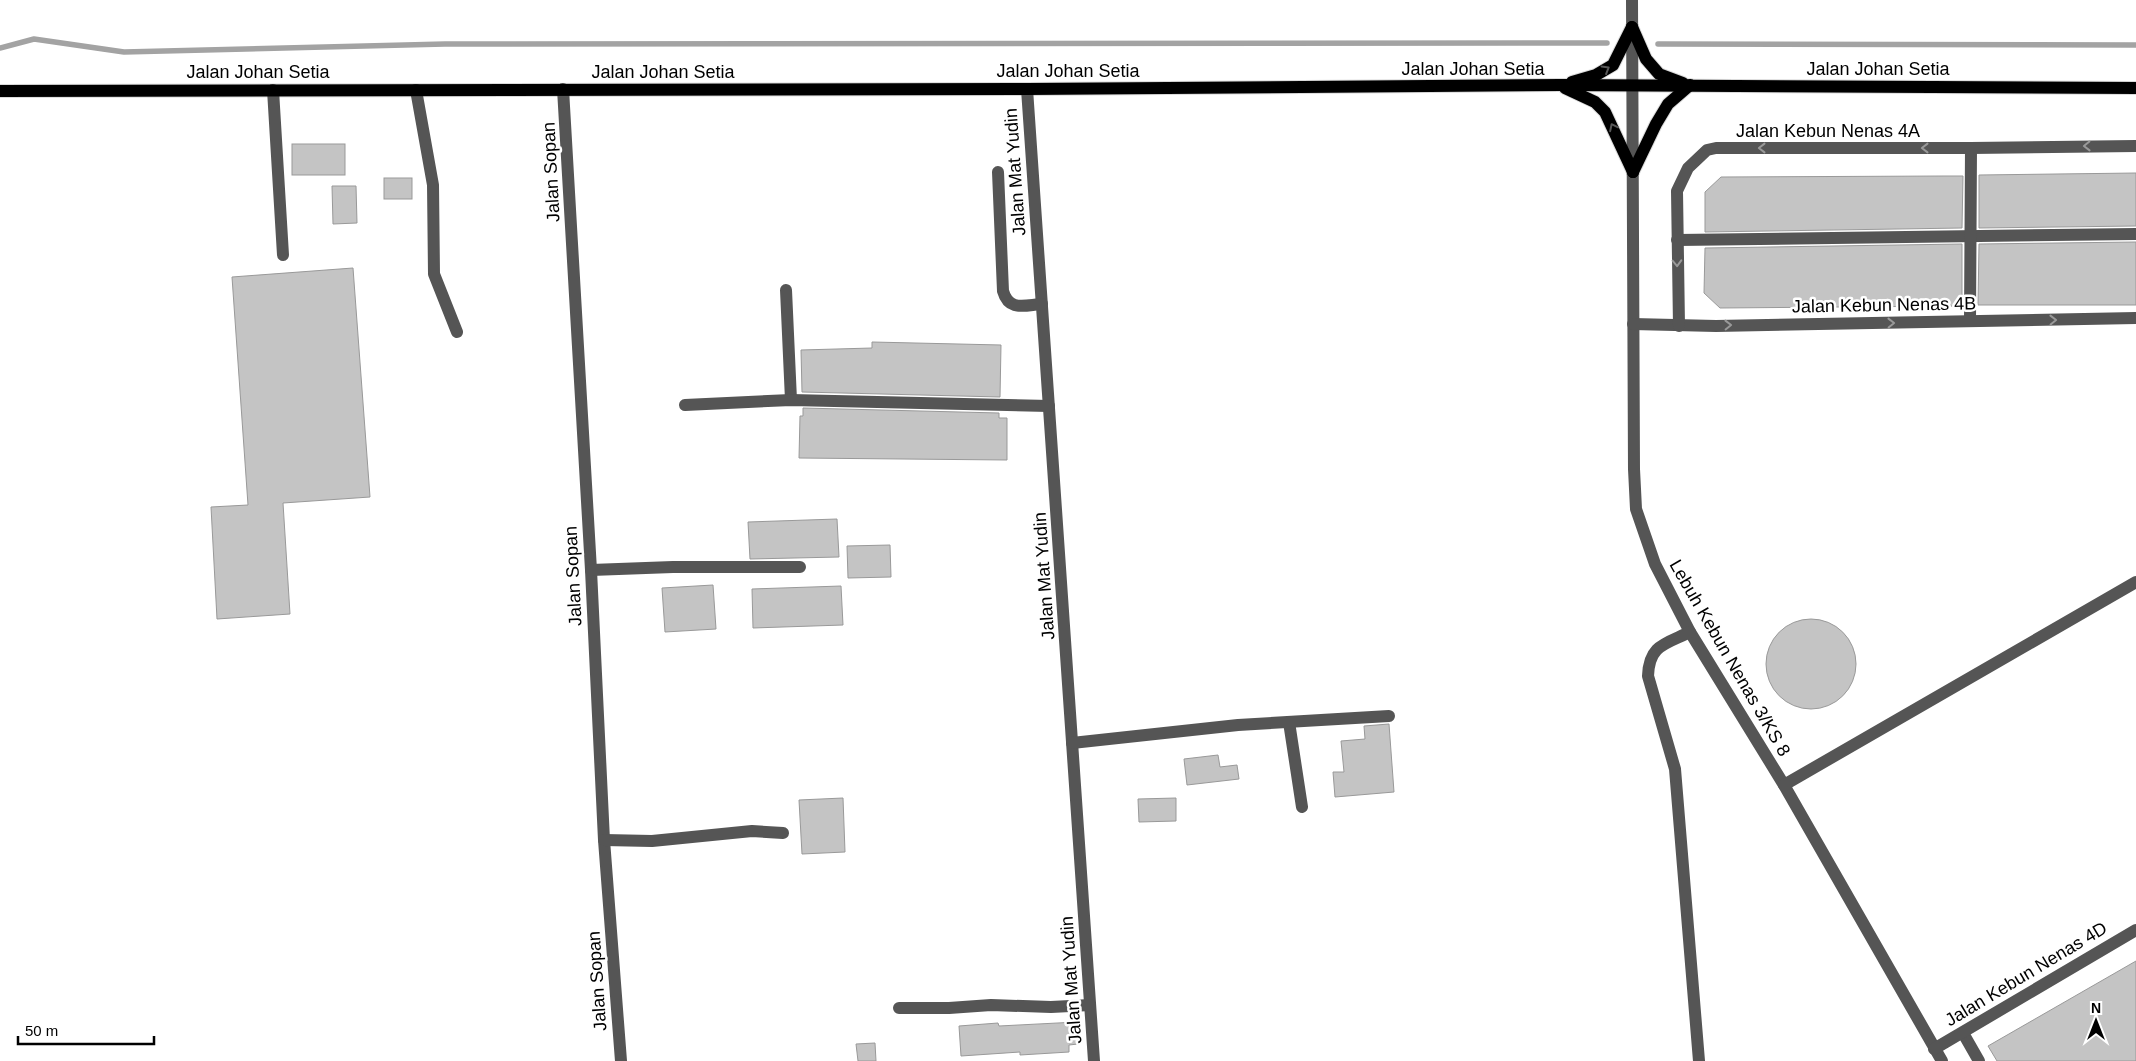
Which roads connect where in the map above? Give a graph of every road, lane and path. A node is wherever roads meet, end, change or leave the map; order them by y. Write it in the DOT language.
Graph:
graph roads {
  1 [pos="1632,0"];
  2 [pos="1632,28"];
  3 [pos="1560,86"];
  4 [pos="1632,86"];
  5 [pos="1690,86"];
  6 [pos="2136,88"];
  7 [pos="563,89"];
  8 [pos="1027,89"];
  9 [pos="273,90"];
  10 [pos="416,90"];
  11 [pos="0,91"];
  12 [pos="2136,146"];
  13 [pos="1971,148"];
  14 [pos="998,172"];
  15 [pos="1633,172"];
  16 [pos="2136,234"];
  17 [pos="1970,237"];
  18 [pos="1677,240"];
  19 [pos="283,255"];
  20 [pos="786,290"];
  21 [pos="1042,304"];
  22 [pos="2136,318"];
  23 [pos="1970,321"];
  24 [pos="1633,324"];
  25 [pos="1679,326"];
  26 [pos="457,332"];
  27 [pos="791,400"];
  28 [pos="685,405"];
  29 [pos="1049,406"];
  30 [pos="800,567"];
  31 [pos="591,570"];
  32 [pos="2136,582"];
  33 [pos="1690,632"];
  34 [pos="1389,716"];
  35 [pos="1289,722"];
  36 [pos="1072,743"];
  37 [pos="1784,785"];
  38 [pos="1302,807"];
  39 [pos="783,833"];
  40 [pos="604,840"];
  41 [pos="2136,930"];
  42 [pos="1090,1005"];
  43 [pos="899,1008"];
  44 [pos="1963,1033"];
  45 [pos="1934,1049"];
  46 [pos="621,1061"];
  47 [pos="1094,1061"];
  48 [pos="1699,1061"];
  49 [pos="1942,1061"];
  50 [pos="1979,1061"];
  1 -- 2 [label="street, Lebuh Kebun Nenas 3/KS 8"];
  3 -- 2 [label="main road, one-way"];
  2 -- 4 [label="street, Lebuh Kebun Nenas 3/KS 8"];
  2 -- 5 [label="main road"];
  3 -- 4 [label="main road, Jalan Johan Setia"];
  3 -- 8 [label="main road, Jalan Johan Setia"];
  15 -- 3 [label="main road, one-way"];
  4 -- 5 [label="main road, Jalan Johan Setia"];
  4 -- 15 [label="street, Lebuh Kebun Nenas 3/KS 8"];
  5 -- 6 [label="main road, Jalan Johan Setia"];
  5 -- 15 [label="main road"];
  7 -- 8 [label="main road, Jalan Johan Setia"];
  7 -- 10 [label="main road, Jalan Johan Setia"];
  7 -- 31 [label="street, Jalan Sopan"];
  8 -- 21 [label="street, Jalan Mat Yudin"];
  9 -- 10 [label="main road, Jalan Johan Setia"];
  9 -- 11 [label="main road, Jalan Johan Setia"];
  9 -- 19 [label="street"];
  10 -- 26 [label="street"];
  12 -- 13 [label="street, Jalan Kebun Nenas 4A, one-way"];
  13 -- 17 [label="street"];
  13 -- 18 [label="street, Jalan Kebun Nenas 4A, one-way"];
  14 -- 21 [label="street"];
  15 -- 24 [label="street, Lebuh Kebun Nenas 3/KS 8"];
  16 -- 17 [label="street"];
  17 -- 18 [label="street"];
  17 -- 23 [label="street"];
  18 -- 25 [label="street, Jalan Kebun Nenas 4A, one-way"];
  20 -- 27 [label="street"];
  21 -- 29 [label="street, Jalan Mat Yudin"];
  23 -- 22 [label="street, Jalan Kebun Nenas 4B, one-way"];
  25 -- 23 [label="street, Jalan Kebun Nenas 4B, one-way"];
  24 -- 25 [label="street, Jalan Kebun Nenas 4B"];
  24 -- 33 [label="street, Lebuh Kebun Nenas 3/KS 8"];
  27 -- 28 [label="street"];
  27 -- 29 [label="street"];
  29 -- 36 [label="street, Jalan Mat Yudin"];
  30 -- 31 [label="street"];
  31 -- 40 [label="street, Jalan Sopan"];
  32 -- 37 [label="street"];
  33 -- 37 [label="street, Lebuh Kebun Nenas 3/KS 8"];
  33 -- 48 [label="street"];
  34 -- 35 [label="street"];
  35 -- 36 [label="street"];
  35 -- 38 [label="street"];
  36 -- 42 [label="street, Jalan Mat Yudin"];
  37 -- 45 [label="street, Lebuh Kebun Nenas 3/KS 8"];
  39 -- 40 [label="street"];
  40 -- 46 [label="street, Jalan Sopan"];
  41 -- 44 [label="street, Jalan Kebun Nenas 4D"];
  42 -- 43 [label="street"];
  42 -- 47 [label="street, Jalan Mat Yudin"];
  44 -- 45 [label="street, Jalan Kebun Nenas 4D"];
  44 -- 50 [label="street"];
  45 -- 49 [label="street, Lebuh Kebun Nenas 3/KS 8"];
}
